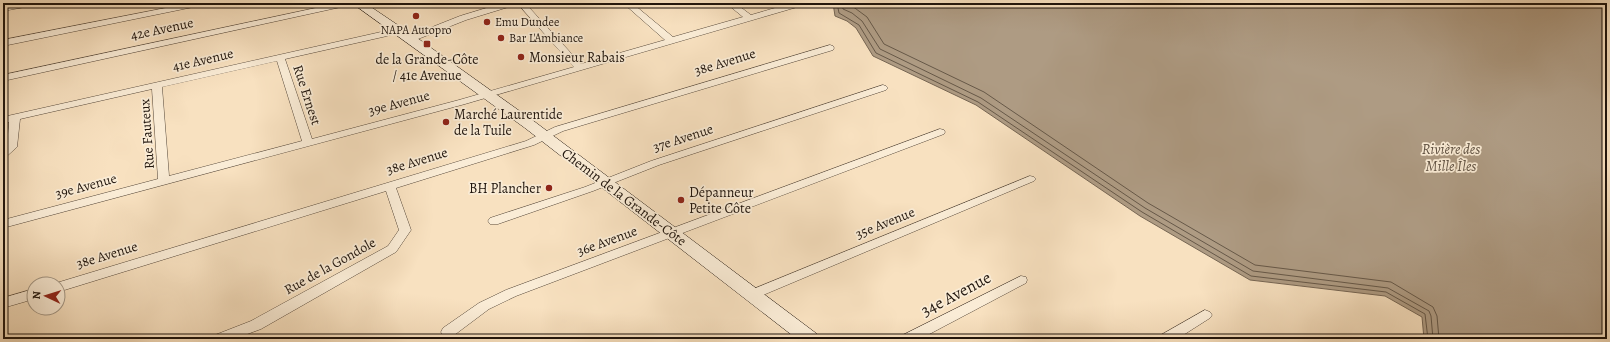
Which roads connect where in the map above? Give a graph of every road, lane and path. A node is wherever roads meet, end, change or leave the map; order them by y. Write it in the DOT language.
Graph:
graph roads {
  1 [pos="36,3"];
  2 [pos="203,3"];
  3 [pos="350,3"];
  4 [pos="358,3"];
  5 [pos="512,3"];
  6 [pos="521,3"];
  7 [pos="627,3"];
  8 [pos="730,3"];
  9 [pos="801,3"];
  10 [pos="3,9"];
  11 [pos="749,18"];
  12 [pos="397,29"];
  13 [pos="410,39"];
  14 [pos="671,40"];
  15 [pos="3,43"];
  16 [pos="830,48"];
  17 [pos="280,57"];
  18 [pos="579,67"];
  19 [pos="3,78"];
  20 [pos="157,85"];
  21 [pos="883,88"];
  22 [pos="487,95"];
  23 [pos="15,117"];
  24 [pos="3,120"];
  25 [pos="940,132"];
  26 [pos="544,136"];
  27 [pos="308,142"];
  28 [pos="3,154"];
  29 [pos="1030,179"];
  30 [pos="164,181"];
  31 [pos="605,182"];
  32 [pos="390,186"];
  33 [pos="494,221"];
  34 [pos="3,224"];
  35 [pos="673,233"];
  36 [pos="1021,280"];
  37 [pos="66,285"];
  38 [pos="752,295"];
  39 [pos="26,296"];
  40 [pos="3,303"];
  41 [pos="1205,316"];
  42 [pos="448,332"];
  43 [pos="220,339"];
  44 [pos="810,339"];
  45 [pos="908,339"];
  46 [pos="1166,339"];
  1 -- 10 [label="street"];
  2 -- 15 [label="street"];
  3 -- 19 [label="street, 42e Avenue"];
  4 -- 12 [label="main road, Chemin de la Grande-Côte"];
  5 -- 13 [label="street"];
  6 -- 18 [label="street"];
  7 -- 14 [label="street"];
  8 -- 11 [label="street"];
  9 -- 11 [label="street, 39e Avenue"];
  11 -- 14 [label="street, 39e Avenue"];
  12 -- 13 [label="main road, Chemin de la Grande-Côte"];
  12 -- 17 [label="street, 41e Avenue"];
  13 -- 22 [label="main road, Chemin de la Grande-Côte"];
  14 -- 18 [label="street, 39e Avenue"];
  16 -- 26 [label="street, 38e Avenue"];
  17 -- 20 [label="street, 41e Avenue"];
  17 -- 27 [label="street, Rue Ernest"];
  18 -- 22 [label="street, 39e Avenue"];
  20 -- 23 [label="street, 41e Avenue"];
  20 -- 30 [label="street, Rue Fauteux"];
  21 -- 31 [label="street, 37e Avenue"];
  22 -- 26 [label="main road, Chemin de la Grande-Côte"];
  22 -- 27 [label="street, 39e Avenue"];
  23 -- 24 [label="street, 41e Avenue"];
  23 -- 28 [label="street"];
  25 -- 35 [label="street, 36e Avenue"];
  26 -- 31 [label="main road, Chemin de la Grande-Côte"];
  26 -- 32 [label="street, 38e Avenue"];
  27 -- 30 [label="street, 39e Avenue"];
  29 -- 38 [label="street, 35e Avenue"];
  30 -- 34 [label="street, 39e Avenue"];
  31 -- 33 [label="street, 37e Avenue"];
  31 -- 35 [label="main road, Chemin de la Grande-Côte"];
  32 -- 37 [label="street, 38e Avenue"];
  32 -- 43 [label="street, Rue de la Gondole"];
  35 -- 38 [label="main road, Chemin de la Grande-Côte"];
  35 -- 42 [label="street, 36e Avenue"];
  36 -- 45 [label="street, 34e Avenue"];
  38 -- 44 [label="main road, Chemin de la Grande-Côte"];
  39 -- 40 [label="street"];
  41 -- 46 [label="street"];
}
